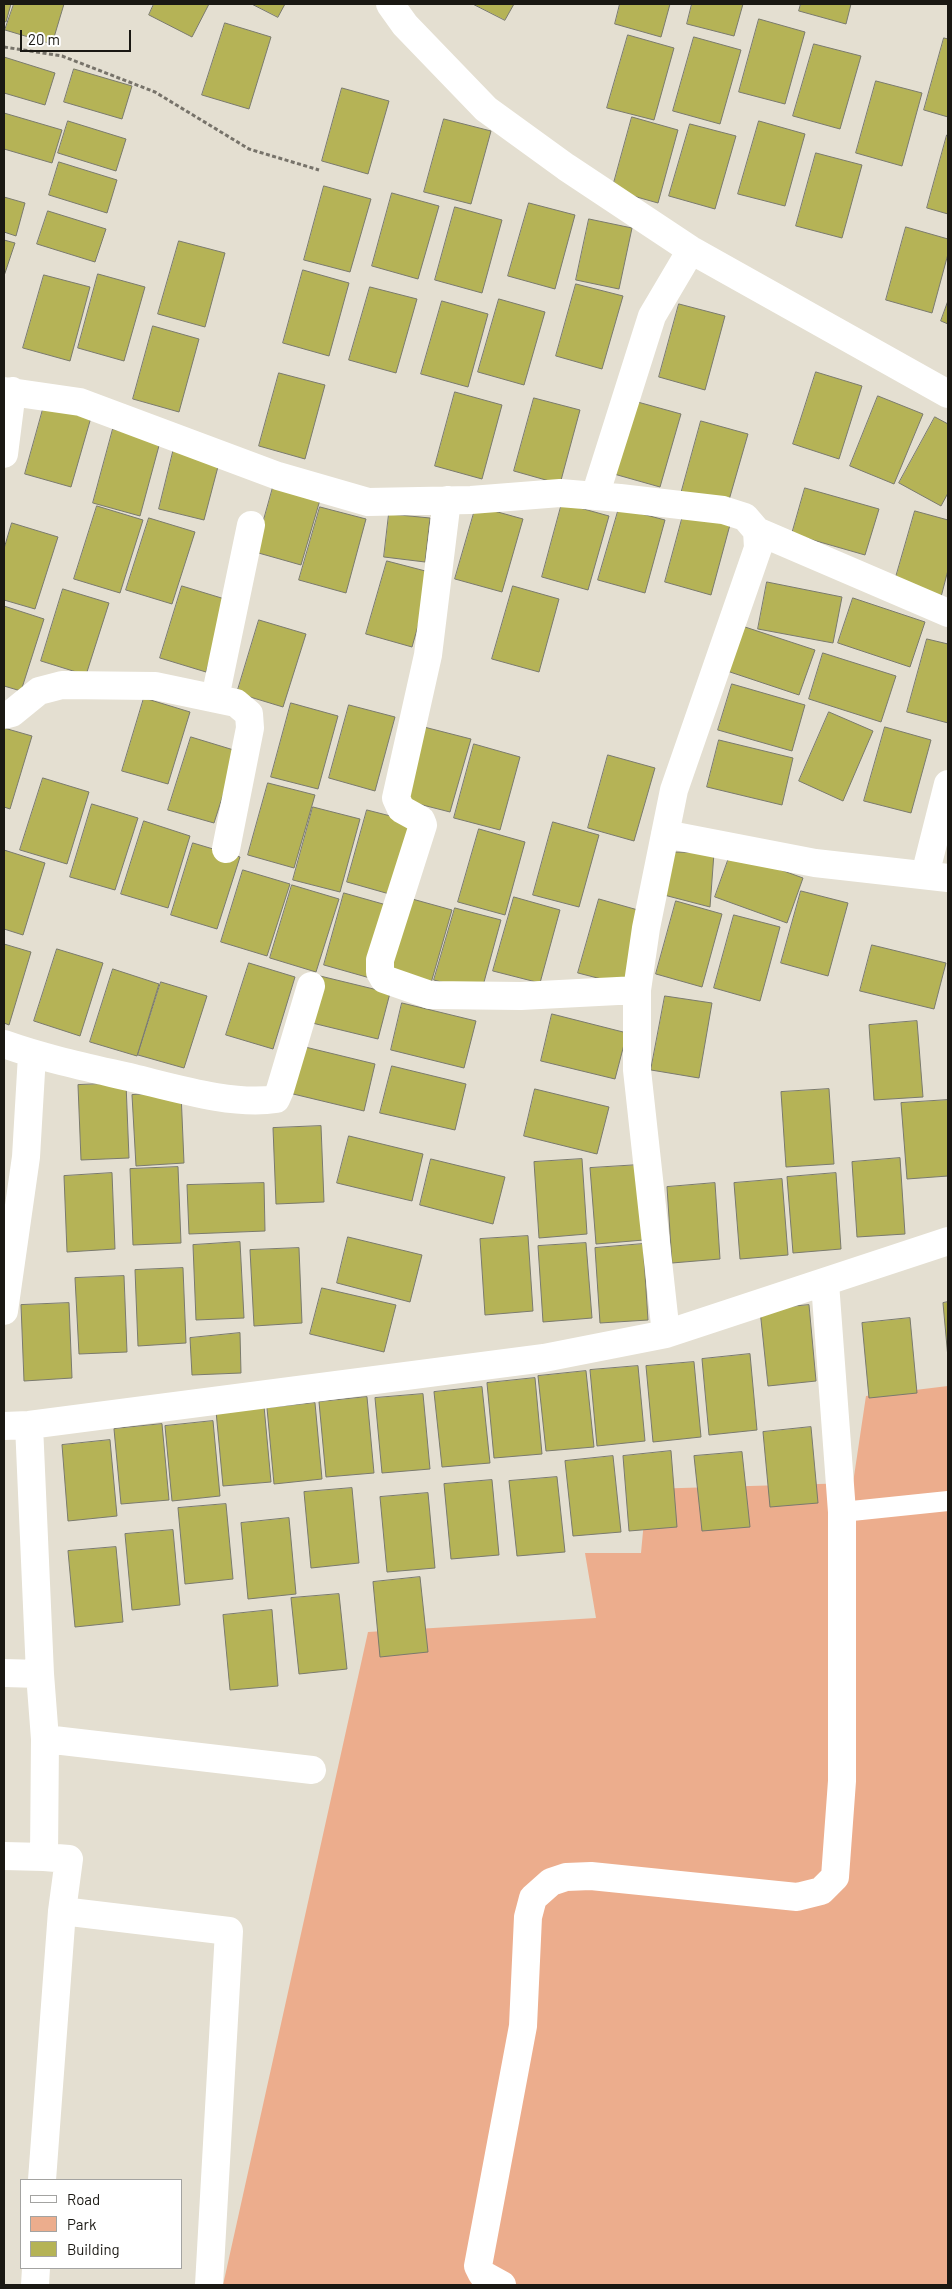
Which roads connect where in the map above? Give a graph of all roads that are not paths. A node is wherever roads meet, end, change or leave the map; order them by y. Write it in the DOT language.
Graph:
graph roads {
  1 [pos="390,4"];
  2 [pos="691,250"];
  3 [pos="8,391"];
  4 [pos="948,394"];
  5 [pos="4,454"];
  6 [pos="595,496"];
  7 [pos="447,500"];
  8 [pos="251,525"];
  9 [pos="757,530"];
  10 [pos="948,613"];
  11 [pos="216,698"];
  12 [pos="4,716"];
  13 [pos="948,784"];
  14 [pos="664,834"];
  15 [pos="226,849"];
  16 [pos="937,876"];
  17 [pos="311,986"];
  18 [pos="637,990"];
  19 [pos="4,1044"];
  20 [pos="32,1055"];
  21 [pos="948,1241"];
  22 [pos="825,1283"];
  23 [pos="4,1311"];
  24 [pos="666,1334"];
  25 [pos="16,1425"];
  26 [pos="948,1500"];
  27 [pos="842,1512"];
  28 [pos="4,1673"];
  29 [pos="40,1674"];
  30 [pos="45,1738"];
  31 [pos="312,1770"];
  32 [pos="4,1856"];
  33 [pos="44,1858"];
  34 [pos="62,1911"];
  35 [pos="42,2179"];
  36 [pos="36,2269"];
  37 [pos="35,2285"];
  38 [pos="209,2285"];
  39 [pos="502,2285"];
  1 -- 2 [label="street"];
  2 -- 4 [label="street"];
  2 -- 6 [label="street"];
  3 -- 5 [label="street"];
  3 -- 7 [label="street"];
  6 -- 7 [label="street"];
  6 -- 9 [label="street"];
  7 -- 18 [label="street"];
  8 -- 11 [label="street"];
  9 -- 10 [label="street"];
  9 -- 14 [label="street"];
  11 -- 12 [label="street"];
  11 -- 15 [label="street"];
  13 -- 16 [label="street"];
  14 -- 16 [label="street"];
  14 -- 18 [label="street"];
  17 -- 20 [label="street"];
  18 -- 24 [label="street"];
  19 -- 20 [label="street"];
  20 -- 23 [label="street"];
  21 -- 22 [label="street"];
  22 -- 24 [label="street"];
  22 -- 27 [label="street"];
  24 -- 25 [label="street"];
  25 -- 29 [label="street"];
  26 -- 27 [label="lane"];
  27 -- 39 [label="street"];
  28 -- 29 [label="street"];
  29 -- 30 [label="street"];
  30 -- 31 [label="street"];
  30 -- 33 [label="street"];
  32 -- 33 [label="street"];
  33 -- 34 [label="street"];
  34 -- 35 [label="street"];
  34 -- 38 [label="street"];
  36 -- 37 [label="street"];
}
